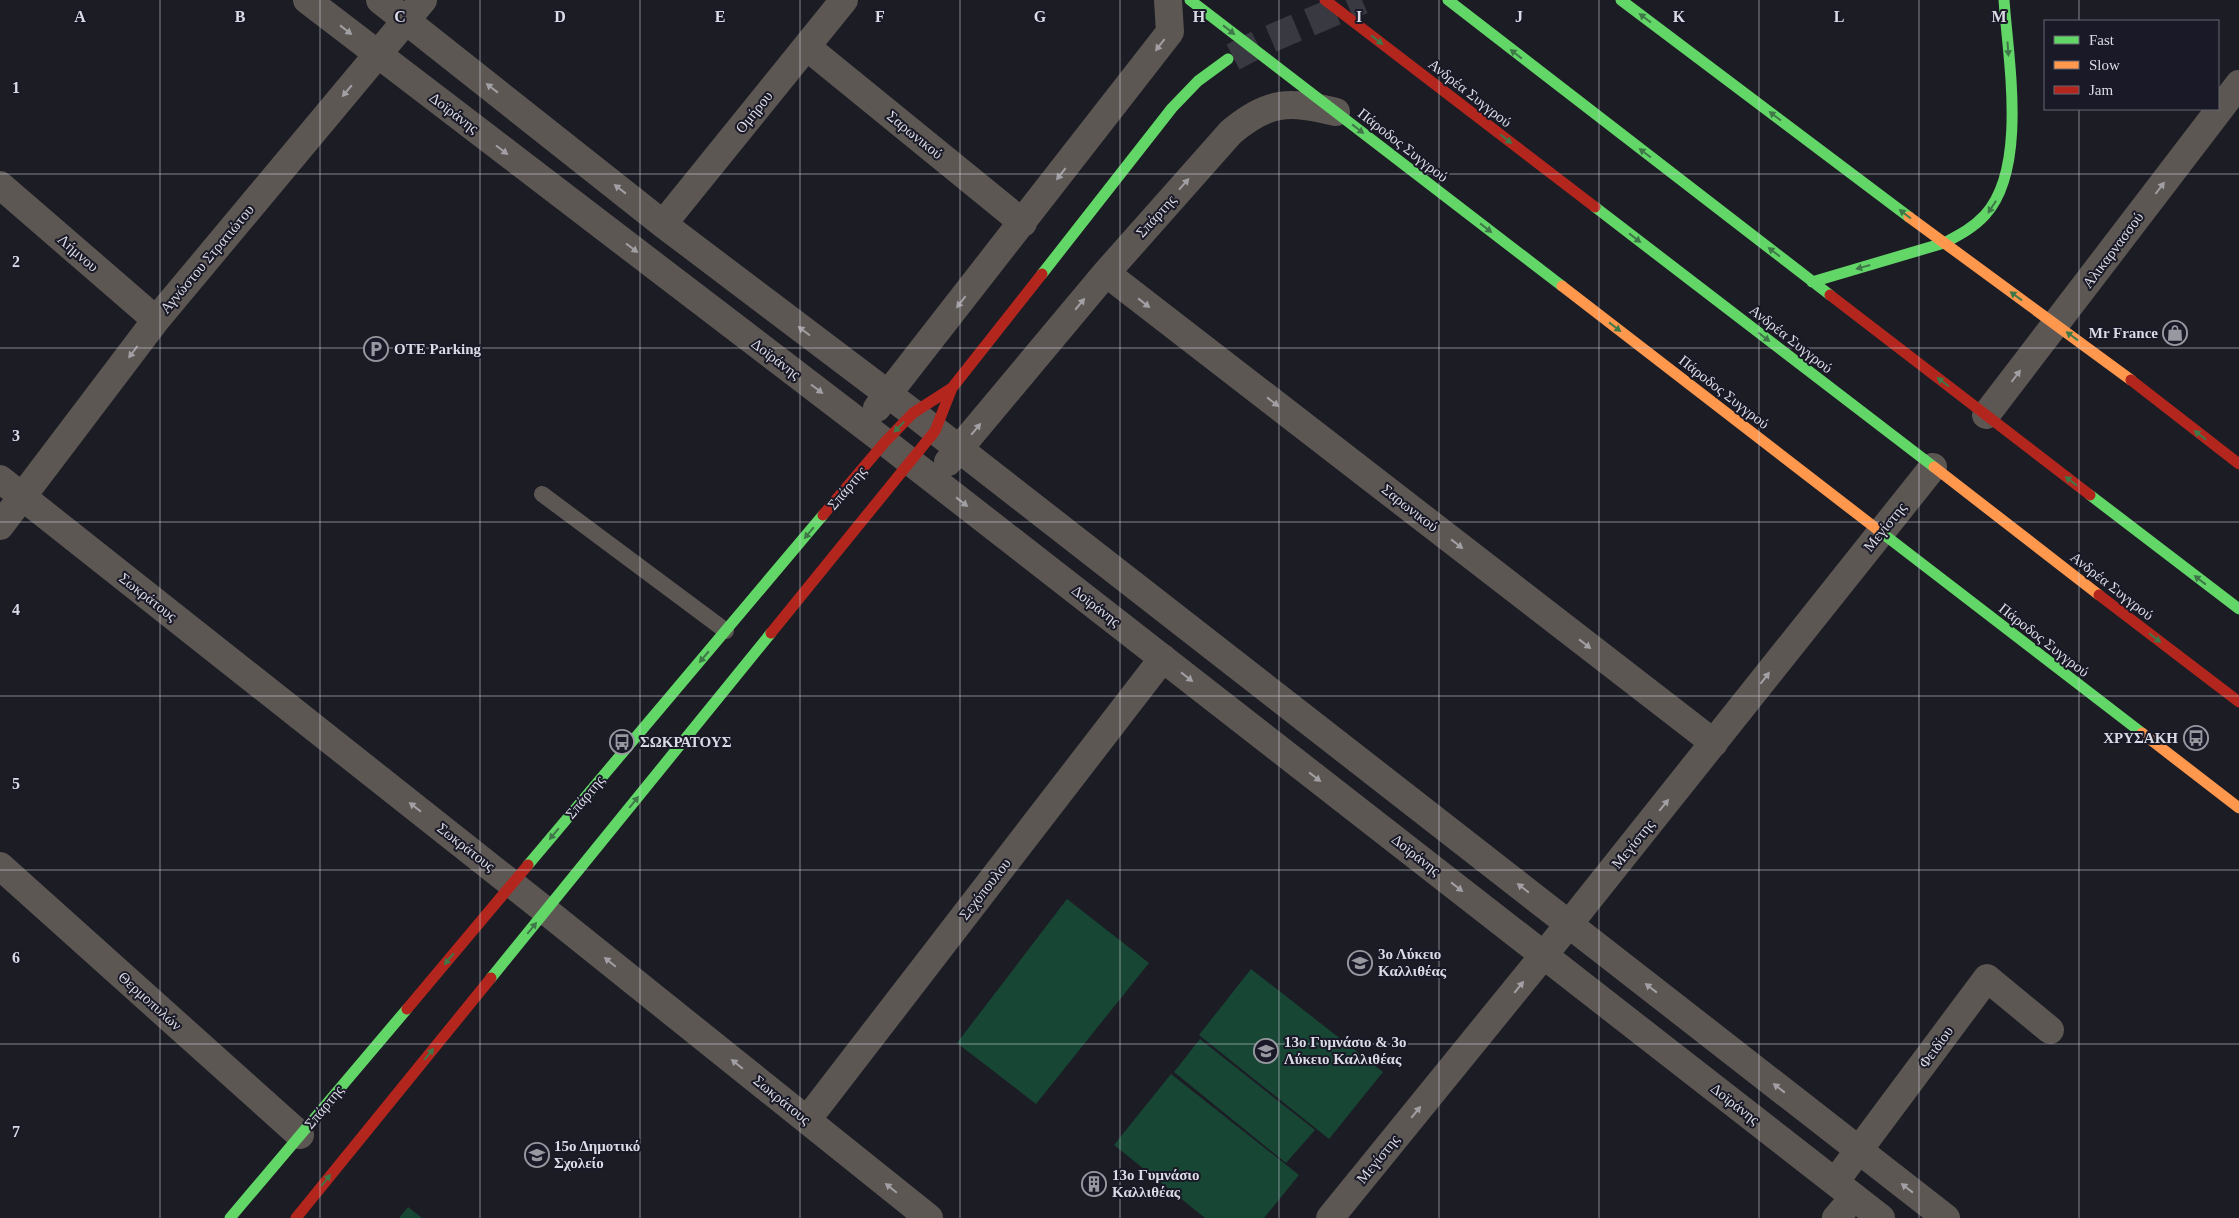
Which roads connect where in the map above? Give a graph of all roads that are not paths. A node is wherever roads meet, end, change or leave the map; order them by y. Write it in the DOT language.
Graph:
graph roads {
  1 [pos="307,0"];
  2 [pos="380,0"];
  3 [pos="844,0"];
  4 [pos="1168,0"];
  5 [pos="1190,0"];
  6 [pos="1325,0"];
  7 [pos="1448,0"];
  8 [pos="1621,0"];
  9 [pos="2004,0"];
  10 [pos="415,10"];
  11 [pos="807,47"];
  12 [pos="378,55"];
  13 [pos="1228,59"];
  14 [pos="2239,84"];
  15 [pos="1336,112"];
  16 [pos="0,185"];
  17 [pos="1023,223"];
  18 [pos="663,224"];
  19 [pos="1944,243"];
  20 [pos="1106,273"];
  21 [pos="1812,282"];
  22 [pos="156,320"];
  23 [pos="2056,324"];
  24 [pos="952,388"];
  25 [pos="888,395"];
  26 [pos="913,413"];
  27 [pos="1986,415"];
  28 [pos="864,426"];
  29 [pos="935,431"];
  30 [pos="885,442"];
  31 [pos="959,449"];
  32 [pos="910,461"];
  33 [pos="2239,464"];
  34 [pos="1933,467"];
  35 [pos="0,479"];
  36 [pos="934,480"];
  37 [pos="542,494"];
  38 [pos="23,498"];
  39 [pos="0,526"];
  40 [pos="1881,533"];
  41 [pos="2239,609"];
  42 [pos="726,631"];
  43 [pos="1163,658"];
  44 [pos="2239,702"];
  45 [pos="1714,743"];
  46 [pos="2239,808"];
  47 [pos="0,866"];
  48 [pos="512,884"];
  49 [pos="546,911"];
  50 [pos="1569,924"];
  51 [pos="1544,955"];
  52 [pos="2050,1030"];
  53 [pos="807,1120"];
  54 [pos="300,1136"];
  55 [pos="1860,1151"];
  56 [pos="1844,1189"];
  57 [pos="230,1218"];
  58 [pos="296,1218"];
  59 [pos="929,1218"];
  60 [pos="1330,1218"];
  61 [pos="1836,1218"];
  62 [pos="1881,1218"];
  63 [pos="1946,1218"];
  1 -- 12 [label="street, Δοϊράνης, one-way"];
  2 -- 10 [label="street"];
  3 -- 11 [label="street, Ομήρου"];
  4 -- 17 [label="street, one-way"];
  5 -- 15 [label="main road, Πάροδος Συγγρού, one-way"];
  6 -- 34 [label="main road, Ανδρέα Συγγρού, one-way"];
  21 -- 7 [label="main road, one-way"];
  19 -- 8 [label="main road, one-way"];
  9 -- 19 [label="main road, one-way"];
  10 -- 12 [label="street, Αγνώστου Στρατιώτου"];
  18 -- 10 [label="street, one-way"];
  11 -- 17 [label="street, Σαρωνικού"];
  11 -- 18 [label="street, Ομήρου"];
  12 -- 22 [label="street, Αγνώστου Στρατιώτου, one-way"];
  12 -- 28 [label="street, Δοϊράνης, one-way"];
  13 -- 24 [label="main road, Σπάρτης"];
  23 -- 14 [label="street, Αλικαρνασσού, one-way"];
  20 -- 15 [label="street, Σπάρτης, one-way"];
  15 -- 40 [label="main road, Πάροδος Συγγρού, one-way"];
  16 -- 22 [label="street, Λήμνου"];
  17 -- 25 [label="street, one-way"];
  25 -- 18 [label="street, one-way"];
  19 -- 21 [label="main road, one-way"];
  23 -- 19 [label="main road, one-way"];
  31 -- 20 [label="street, Σπάρτης, one-way"];
  20 -- 45 [label="street, Σαρωνικού, one-way"];
  27 -- 21 [label="main road, one-way"];
  22 -- 38 [label="street, Αγνώστου Στρατιώτου, one-way"];
  27 -- 23 [label="street, Αλικαρνασσού, one-way"];
  33 -- 23 [label="main road, one-way"];
  24 -- 26 [label="main road, Σπάρτης"];
  24 -- 29 [label="main road, Σπάρτης"];
  25 -- 26 [label="street"];
  25 -- 28 [label="street"];
  26 -- 29 [label="street"];
  26 -- 30 [label="main road, Σπάρτης, one-way"];
  41 -- 27 [label="main road, one-way"];
  28 -- 30 [label="street, Δοϊράνης"];
  29 -- 31 [label="street"];
  29 -- 32 [label="main road, Σπάρτης"];
  30 -- 32 [label="street, Δοϊράνης"];
  30 -- 42 [label="main road, Σπάρτης, one-way"];
  31 -- 36 [label="street, Σπάρτης"];
  50 -- 31 [label="street, one-way"];
  32 -- 36 [label="street, Δοϊράνης"];
  49 -- 32 [label="main road, Σπάρτης, one-way"];
  34 -- 40 [label="street, Μεγίστης"];
  34 -- 44 [label="main road, Ανδρέα Συγγρού, one-way"];
  35 -- 38 [label="street, Σωκράτους"];
  36 -- 43 [label="street, Δοϊράνης, one-way"];
  37 -- 42 [label="lane"];
  38 -- 39 [label="street, Αγνώστου Στρατιώτου"];
  48 -- 38 [label="street, Σωκράτους, one-way"];
  45 -- 40 [label="street, Μεγίστης, one-way"];
  40 -- 46 [label="main road, Πάροδος Συγγρού"];
  42 -- 48 [label="main road, Σπάρτης, one-way"];
  43 -- 51 [label="street, Δοϊράνης, one-way"];
  43 -- 53 [label="street, Σεχόπουλου"];
  50 -- 45 [label="street, Μεγίστης, one-way"];
  47 -- 54 [label="street, Θερμοπυλών"];
  48 -- 49 [label="street, Σωκράτους"];
  48 -- 54 [label="main road, Σπάρτης, one-way"];
  53 -- 49 [label="street, Σωκράτους, one-way"];
  58 -- 49 [label="main road, Σπάρτης, one-way"];
  50 -- 51 [label="street, Μεγίστης"];
  55 -- 50 [label="street, one-way"];
  51 -- 56 [label="street, Δοϊράνης"];
  60 -- 51 [label="street, Μεγίστης, one-way"];
  52 -- 55 [label="street, Φειδίου"];
  59 -- 53 [label="street, Σωκράτους, one-way"];
  54 -- 57 [label="main road, Σπάρτης"];
  55 -- 56 [label="street, Φειδίου"];
  63 -- 55 [label="street, one-way"];
  56 -- 61 [label="street, Φειδίου"];
  56 -- 62 [label="street, Δοϊράνης"];
}
